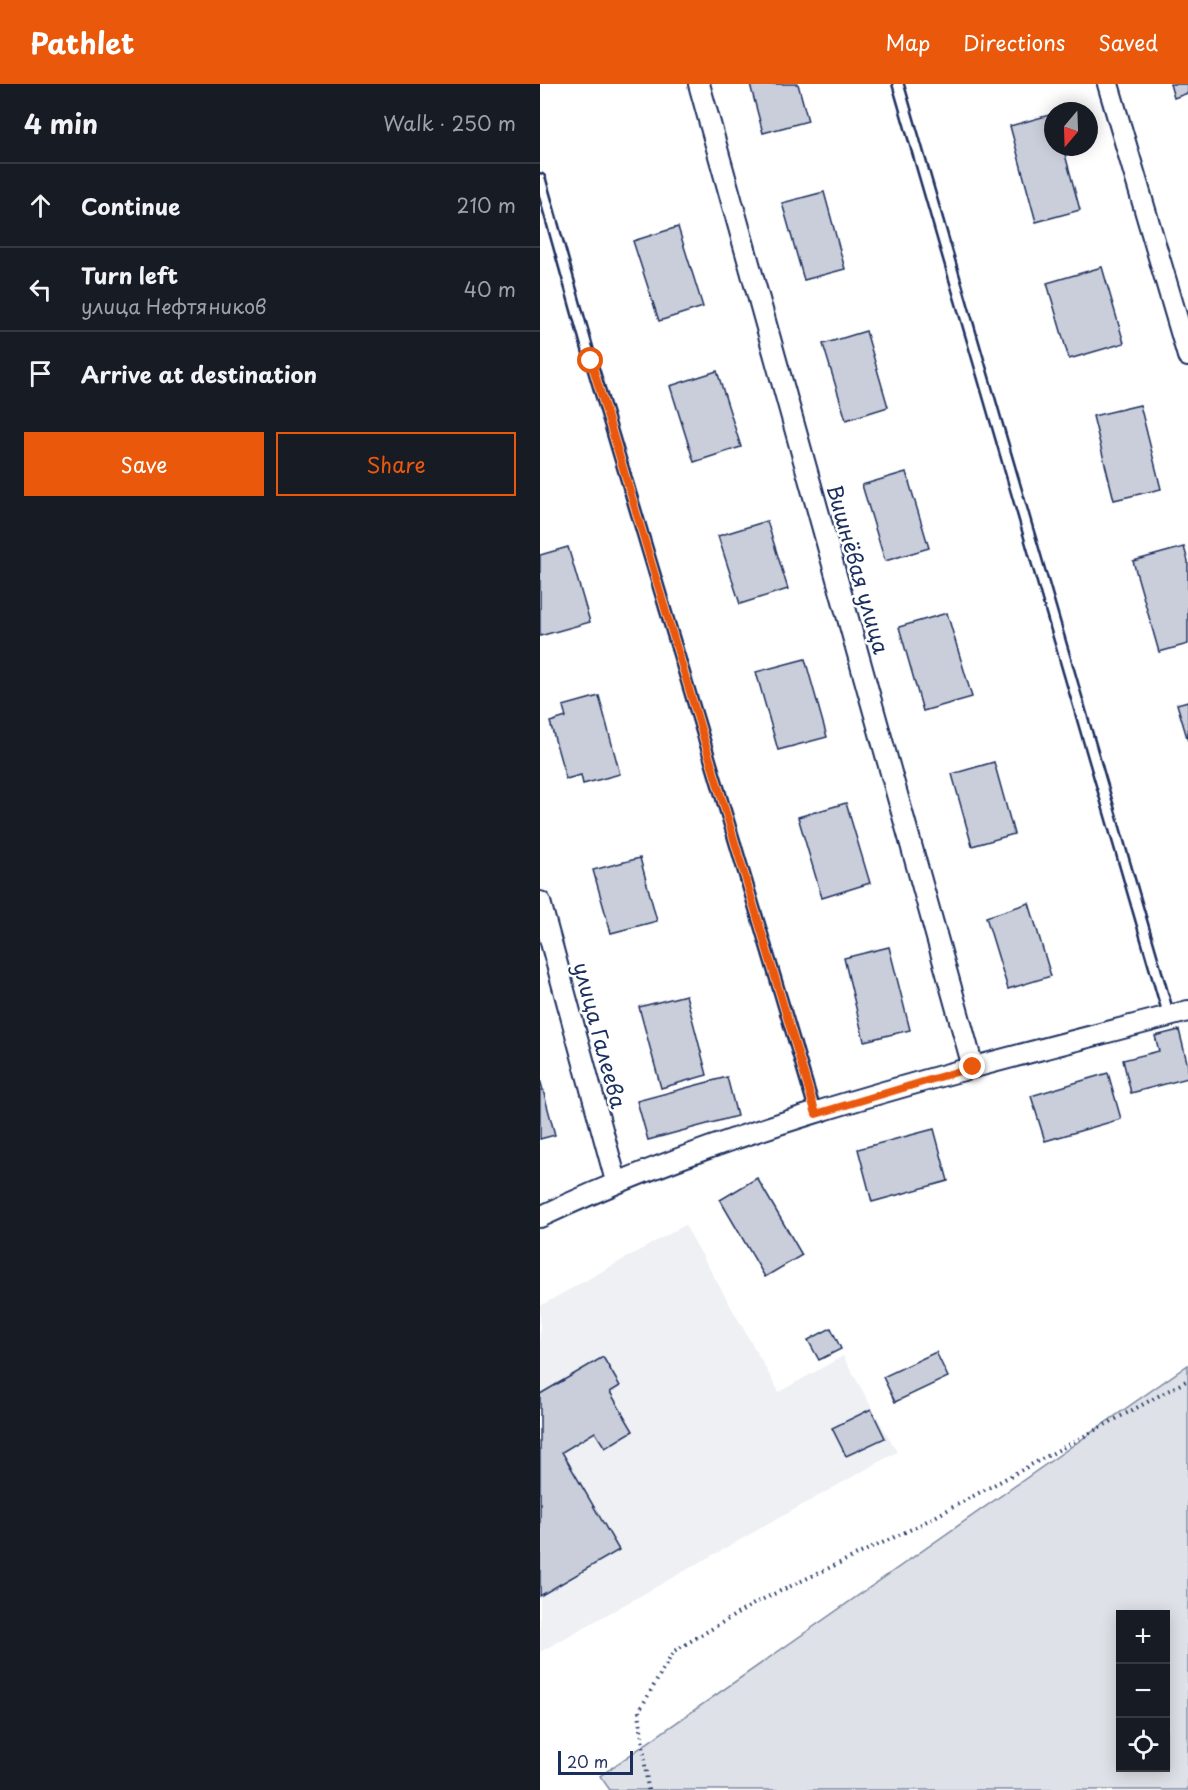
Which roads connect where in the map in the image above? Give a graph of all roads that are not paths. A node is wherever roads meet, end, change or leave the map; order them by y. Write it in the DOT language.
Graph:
graph roads {
  1 [pos="699,84"];
  2 [pos="898,84"];
  3 [pos="1108,84"];
  4 [pos="540,179"];
  5 [pos="1188,356"];
  6 [pos="540,902"];
  7 [pos="1178,1013"];
  8 [pos="973,1067"];
  9 [pos="816,1114"];
  10 [pos="616,1181"];
  11 [pos="540,1217"];
  1 -- 8 [label="street, Вишнёвая улица"];
  2 -- 7 [label="lane"];
  3 -- 5 [label="street"];
  4 -- 9 [label="lane"];
  6 -- 10 [label="street, улица Галеева"];
  7 -- 8 [label="street"];
  8 -- 9 [label="street"];
  9 -- 10 [label="street"];
  10 -- 11 [label="street"];
}
